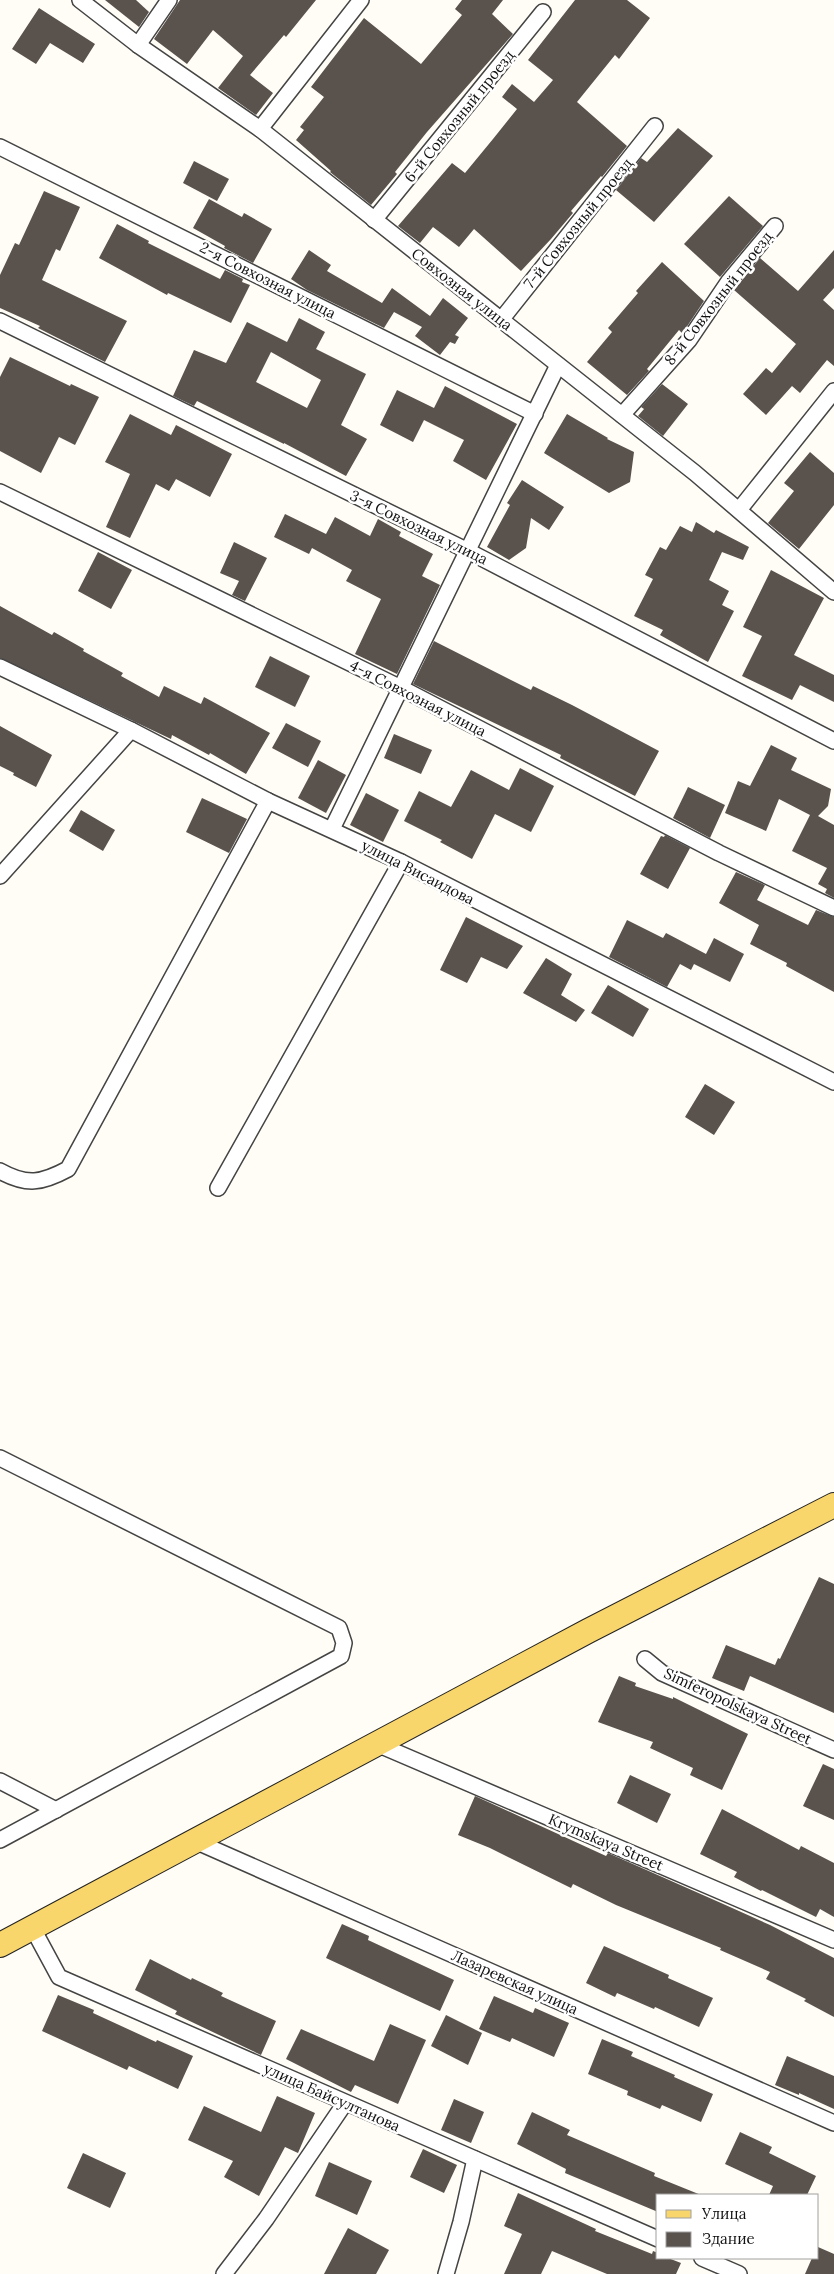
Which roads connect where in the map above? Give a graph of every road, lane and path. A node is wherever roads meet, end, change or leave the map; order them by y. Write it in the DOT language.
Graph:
graph roads {
  1 [pos="80,0"];
  2 [pos="169,0"];
  3 [pos="361,0"];
  4 [pos="543,12"];
  5 [pos="138,45"];
  6 [pos="656,126"];
  7 [pos="260,129"];
  8 [pos="0,147"];
  9 [pos="374,220"];
  10 [pos="775,226"];
  11 [pos="501,320"];
  12 [pos="0,321"];
  13 [pos="558,365"];
  14 [pos="834,391"];
  15 [pos="535,414"];
  16 [pos="622,415"];
  17 [pos="0,492"];
  18 [pos="739,510"];
  19 [pos="468,551"];
  20 [pos="834,592"];
  21 [pos="0,666"];
  22 [pos="401,688"];
  23 [pos="131,730"];
  24 [pos="834,741"];
  25 [pos="268,801"];
  26 [pos="332,829"];
  27 [pos="7,858"];
  28 [pos="401,862"];
  29 [pos="0,876"];
  30 [pos="834,908"];
  31 [pos="834,1082"];
  32 [pos="0,1171"];
  33 [pos="218,1188"];
  34 [pos="0,1458"];
  35 [pos="834,1505"];
  36 [pos="645,1659"];
  37 [pos="377,1744"];
  38 [pos="834,1750"];
  39 [pos="0,1781"];
  40 [pos="56,1810"];
  41 [pos="0,1840"];
  42 [pos="195,1841"];
  43 [pos="32,1928"];
  44 [pos="834,1940"];
  45 [pos="0,1945"];
  46 [pos="346,2103"];
  47 [pos="834,2123"];
  48 [pos="475,2159"];
  49 [pos="656,2238"];
  50 [pos="704,2259"];
  51 [pos="224,2274"];
  52 [pos="446,2274"];
  53 [pos="739,2274"];
  1 -- 5 [label="street, Совхозная улица"];
  2 -- 5 [label="street"];
  3 -- 7 [label="street"];
  4 -- 9 [label="street, 6-й Совхозный проезд"];
  5 -- 7 [label="street, Совхозная улица"];
  6 -- 11 [label="street, 7-й Совхозный проезд"];
  7 -- 9 [label="street, Совхозная улица"];
  8 -- 15 [label="street, 2-я Совхозная улица"];
  9 -- 11 [label="street, Совхозная улица"];
  10 -- 16 [label="street, 8-й Совхозный проезд"];
  11 -- 13 [label="street, Совхозная улица"];
  12 -- 19 [label="street, 3-я Совхозная улица"];
  13 -- 15 [label="street"];
  13 -- 16 [label="street, Совхозная улица"];
  14 -- 18 [label="street"];
  15 -- 19 [label="street"];
  16 -- 18 [label="street, Совхозная улица"];
  17 -- 22 [label="street, 4-я Совхозная улица"];
  18 -- 20 [label="street, Совхозная улица"];
  19 -- 22 [label="street"];
  19 -- 24 [label="street, 3-я Совхозная улица"];
  21 -- 23 [label="street, улица Висаидова"];
  22 -- 26 [label="street"];
  22 -- 30 [label="street, 4-я Совхозная улица"];
  23 -- 25 [label="street, улица Висаидова"];
  23 -- 27 [label="street"];
  25 -- 26 [label="street, улица Висаидова"];
  25 -- 32 [label="street"];
  26 -- 28 [label="street, улица Висаидова"];
  27 -- 29 [label="street"];
  28 -- 31 [label="street, улица Висаидова"];
  28 -- 33 [label="street"];
  34 -- 40 [label="street"];
  35 -- 37 [label="main road"];
  36 -- 38 [label="street, Simferopolskaya Street"];
  37 -- 42 [label="main road"];
  37 -- 44 [label="street, Krymskaya Street"];
  39 -- 40 [label="street"];
  40 -- 41 [label="street"];
  42 -- 43 [label="main road"];
  42 -- 47 [label="street, Лазаревская улица"];
  43 -- 45 [label="main road"];
  43 -- 46 [label="street, улица Байсултанова"];
  46 -- 48 [label="street, улица Байсултанова"];
  46 -- 51 [label="street"];
  48 -- 49 [label="street, улица Байсултанова"];
  48 -- 52 [label="street"];
  50 -- 53 [label="street"];
}
